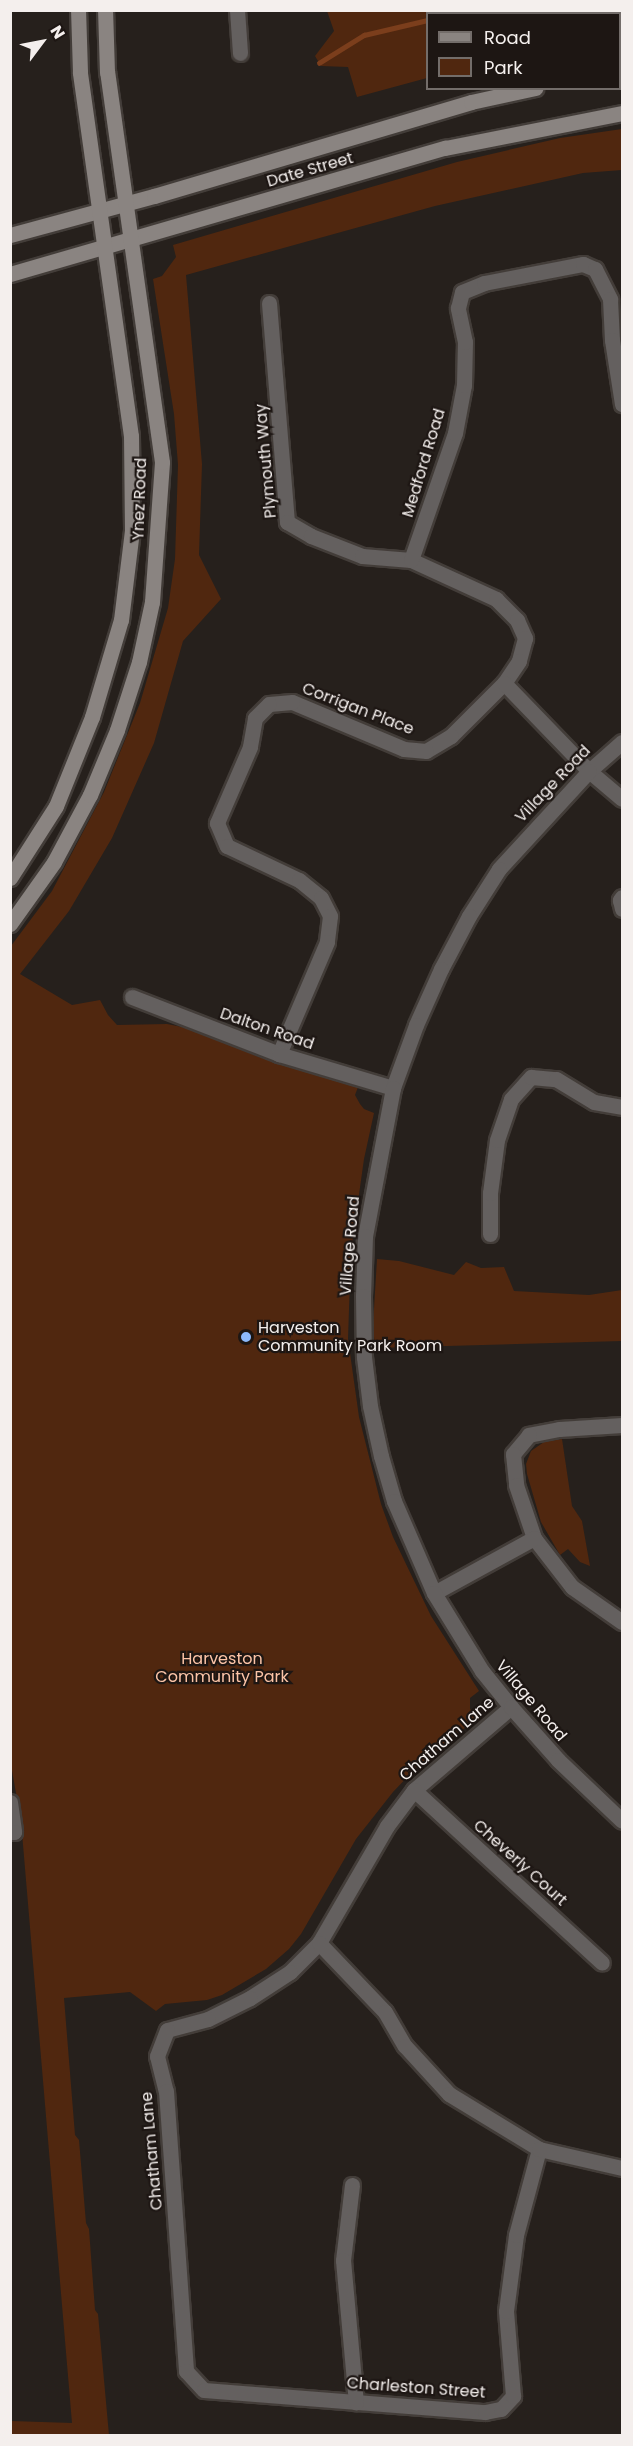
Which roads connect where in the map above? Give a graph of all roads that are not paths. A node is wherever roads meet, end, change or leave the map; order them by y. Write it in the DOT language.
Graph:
graph roads {
  1 [pos="78,10"];
  2 [pos="105,10"];
  3 [pos="237,10"];
  4 [pos="240,53"];
  5 [pos="527,90"];
  6 [pos="622,113"];
  7 [pos="126,203"];
  8 [pos="99,210"];
  9 [pos="10,235"];
  10 [pos="131,239"];
  11 [pos="104,247"];
  12 [pos="10,274"];
  13 [pos="269,303"];
  14 [pos="622,404"];
  15 [pos="411,560"];
  16 [pos="525,638"];
  17 [pos="504,683"];
  18 [pos="622,742"];
  19 [pos="589,771"];
  20 [pos="622,799"];
  21 [pos="10,878"];
  22 [pos="622,897"];
  23 [pos="622,909"];
  24 [pos="10,924"];
  25 [pos="132,997"];
  26 [pos="279,1054"];
  27 [pos="393,1088"];
  28 [pos="622,1107"];
  29 [pos="490,1234"];
  30 [pos="622,1425"];
  31 [pos="534,1538"];
  32 [pos="434,1593"];
  33 [pos="622,1622"];
  34 [pos="511,1707"];
  35 [pos="414,1790"];
  36 [pos="10,1802"];
  37 [pos="622,1821"];
  38 [pos="12,1832"];
  39 [pos="319,1943"];
  40 [pos="602,1963"];
  41 [pos="539,2149"];
  42 [pos="622,2168"];
  43 [pos="352,2185"];
  44 [pos="204,2390"];
  45 [pos="356,2402"];
  1 -- 8 [label="main road, Ynez Road"];
  2 -- 7 [label="main road, Ynez Road"];
  3 -- 4 [label="street"];
  5 -- 7 [label="main road, Date Street"];
  6 -- 10 [label="main road, Date Street"];
  7 -- 8 [label="main road, Date Street"];
  7 -- 10 [label="main road, Ynez Road"];
  8 -- 9 [label="main road, Date Street"];
  8 -- 11 [label="main road, Ynez Road"];
  10 -- 11 [label="main road, Date Street"];
  10 -- 24 [label="main road, Ynez Road"];
  11 -- 12 [label="main road, Date Street"];
  11 -- 21 [label="main road, Ynez Road"];
  13 -- 15 [label="street, Plymouth Way"];
  14 -- 15 [label="street, Medford Road"];
  15 -- 16 [label="street, Plymouth Way"];
  16 -- 17 [label="street, Corrigan Place"];
  17 -- 19 [label="street"];
  17 -- 26 [label="street, Corrigan Place"];
  18 -- 19 [label="street, Village Road"];
  19 -- 20 [label="street"];
  19 -- 27 [label="street, Village Road"];
  22 -- 23 [label="street"];
  25 -- 26 [label="street, Dalton Road"];
  26 -- 27 [label="street, Dalton Road"];
  27 -- 32 [label="street, Village Road"];
  28 -- 29 [label="street"];
  30 -- 31 [label="street"];
  31 -- 32 [label="street"];
  31 -- 33 [label="street"];
  32 -- 34 [label="street, Village Road"];
  34 -- 35 [label="street, Chatham Lane"];
  34 -- 37 [label="street, Village Road"];
  35 -- 39 [label="street, Chatham Lane"];
  35 -- 40 [label="street, Cheverly Court"];
  36 -- 38 [label="street"];
  39 -- 41 [label="street"];
  39 -- 44 [label="street, Chatham Lane"];
  41 -- 42 [label="street"];
  41 -- 45 [label="street, Charleston Street"];
  43 -- 45 [label="street"];
  44 -- 45 [label="street, Charleston Street"];
}
